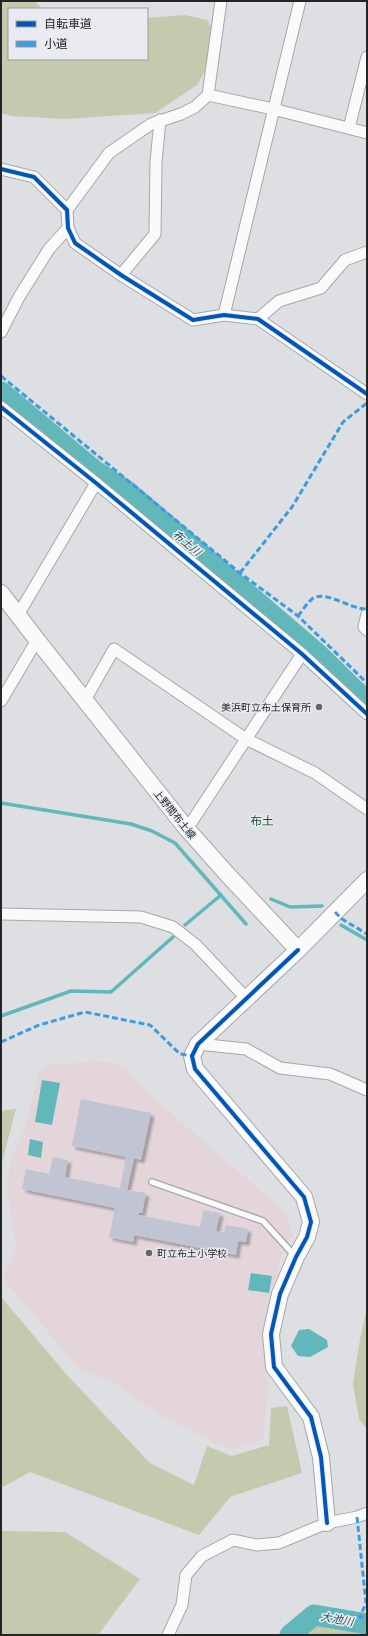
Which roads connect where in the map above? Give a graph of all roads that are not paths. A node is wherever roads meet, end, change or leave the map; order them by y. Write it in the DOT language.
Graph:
graph roads {
  1 [pos="221,1"];
  2 [pos="300,1"];
  3 [pos="367,57"];
  4 [pos="208,95"];
  5 [pos="273,109"];
  6 [pos="160,120"];
  7 [pos="349,128"];
  8 [pos="367,133"];
  9 [pos="1,169"];
  10 [pos="67,210"];
  11 [pos="68,228"];
  12 [pos="367,252"];
  13 [pos="121,275"];
  14 [pos="224,315"];
  15 [pos="258,319"];
  16 [pos="1,332"];
  17 [pos="367,394"];
  18 [pos="1,407"];
  19 [pos="96,482"];
  20 [pos="1,593"];
  21 [pos="367,614"];
  22 [pos="18,615"];
  23 [pos="367,630"];
  24 [pos="37,640"];
  25 [pos="302,654"];
  26 [pos="85,700"];
  27 [pos="1,701"];
  28 [pos="367,714"];
  29 [pos="246,739"];
  30 [pos="367,808"];
  31 [pos="187,829"];
  32 [pos="367,880"];
  33 [pos="1,914"];
  34 [pos="298,950"];
  35 [pos="246,998"];
  36 [pos="198,1044"];
  37 [pos="367,1090"];
  38 [pos="152,1182"];
  39 [pos="296,1257"];
  40 [pos="367,1513"];
  41 [pos="327,1523"];
  42 [pos="168,1635"];
  1 -- 4 [label="street"];
  2 -- 5 [label="street"];
  3 -- 7 [label="street"];
  4 -- 5 [label="street"];
  4 -- 6 [label="street"];
  5 -- 7 [label="street"];
  5 -- 14 [label="street"];
  6 -- 10 [label="street"];
  6 -- 13 [label="street"];
  7 -- 8 [label="street"];
  9 -- 10 [label="street"];
  10 -- 11 [label="street"];
  11 -- 13 [label="street"];
  11 -- 16 [label="street"];
  12 -- 15 [label="street"];
  13 -- 14 [label="street"];
  14 -- 15 [label="street"];
  15 -- 17 [label="street"];
  18 -- 19 [label="street"];
  19 -- 22 [label="street"];
  19 -- 25 [label="street"];
  20 -- 22 [label="street, 上野間布土線"];
  21 -- 23 [label="street"];
  22 -- 24 [label="street, 上野間布土線"];
  24 -- 26 [label="street, 上野間布土線"];
  24 -- 27 [label="street"];
  25 -- 28 [label="street"];
  25 -- 29 [label="street"];
  26 -- 29 [label="street"];
  26 -- 31 [label="street, 上野間布土線"];
  29 -- 30 [label="street"];
  29 -- 31 [label="street"];
  31 -- 34 [label="street, 上野間布土線"];
  32 -- 34 [label="street"];
  33 -- 35 [label="street"];
  34 -- 35 [label="street"];
  35 -- 36 [label="street"];
  36 -- 37 [label="street"];
  36 -- 39 [label="street"];
  38 -- 39 [label="lane"];
  39 -- 41 [label="street"];
  40 -- 41 [label="street"];
  41 -- 42 [label="street"];
}
